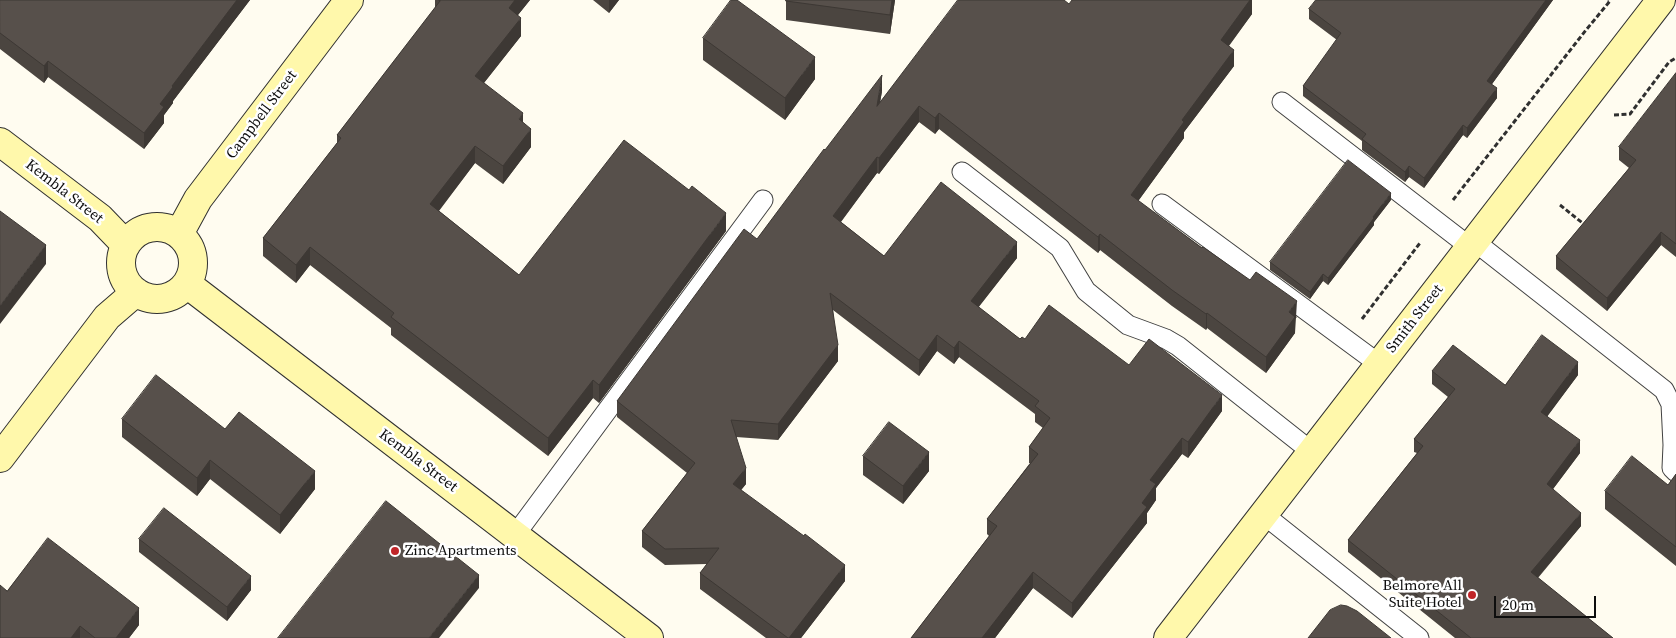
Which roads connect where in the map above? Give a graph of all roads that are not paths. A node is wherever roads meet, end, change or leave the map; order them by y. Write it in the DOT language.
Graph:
graph roads {
  1 [pos="350,0"];
  2 [pos="1661,0"];
  3 [pos="1282,102"];
  4 [pos="0,142"];
  5 [pos="962,172"];
  6 [pos="763,200"];
  7 [pos="1162,204"];
  8 [pos="179,234"];
  9 [pos="1472,244"];
  10 [pos="126,245"];
  11 [pos="187,284"];
  12 [pos="136,292"];
  13 [pos="1379,364"];
  14 [pos="1312,452"];
  15 [pos="0,458"];
  16 [pos="1676,472"];
  17 [pos="1263,514"];
  18 [pos="515,535"];
  19 [pos="648,638"];
  20 [pos="1168,638"];
  21 [pos="1419,638"];
  1 -- 8 [label="street, Campbell Street"];
  2 -- 9 [label="street, Smith Street"];
  3 -- 9 [label="lane"];
  4 -- 10 [label="street, Kembla Street"];
  5 -- 14 [label="lane"];
  6 -- 18 [label="lane"];
  7 -- 13 [label="lane"];
  8 -- 10 [label="street"];
  8 -- 11 [label="street"];
  9 -- 13 [label="street, Smith Street"];
  9 -- 16 [label="lane"];
  10 -- 12 [label="street"];
  11 -- 12 [label="street"];
  11 -- 18 [label="street, Kembla Street"];
  12 -- 15 [label="street"];
  13 -- 14 [label="street, Smith Street"];
  14 -- 17 [label="street, Smith Street"];
  17 -- 20 [label="street, Smith Street"];
  17 -- 21 [label="lane"];
  18 -- 19 [label="street, Kembla Street"];
}
